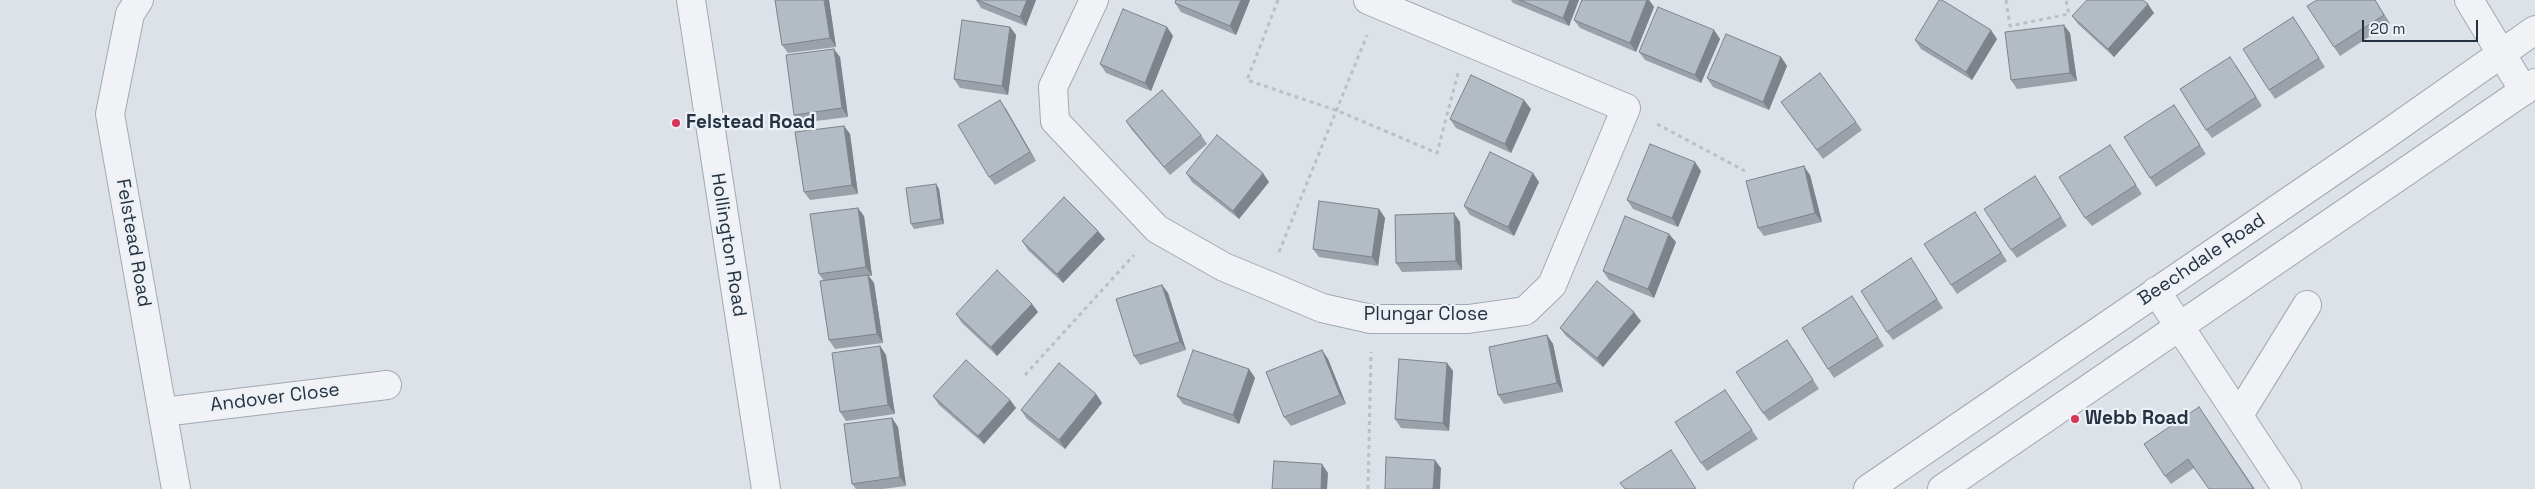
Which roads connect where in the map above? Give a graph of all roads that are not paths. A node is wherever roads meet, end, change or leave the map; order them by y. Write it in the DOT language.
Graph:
graph roads {
  1 [pos="139,0"];
  2 [pos="691,0"];
  3 [pos="1094,0"];
  4 [pos="2469,0"];
  5 [pos="1376,2"];
  6 [pos="2535,30"];
  7 [pos="2500,54"];
  8 [pos="2529,87"];
  9 [pos="2156,291"];
  10 [pos="2307,305"];
  11 [pos="2180,325"];
  12 [pos="387,385"];
  13 [pos="163,412"];
  14 [pos="2239,416"];
  15 [pos="176,489"];
  16 [pos="766,489"];
  17 [pos="1868,489"];
  18 [pos="1942,489"];
  19 [pos="2287,489"];
  1 -- 13 [label="street, Felstead Road"];
  2 -- 16 [label="street, Hollington Road"];
  3 -- 5 [label="street, Plungar Close"];
  4 -- 7 [label="street"];
  6 -- 7 [label="street, Beechdale Road"];
  7 -- 8 [label="street"];
  7 -- 9 [label="street, Beechdale Road"];
  8 -- 11 [label="street"];
  9 -- 11 [label="street"];
  9 -- 17 [label="street, Beechdale Road"];
  10 -- 14 [label="street"];
  11 -- 14 [label="street"];
  11 -- 18 [label="street"];
  12 -- 13 [label="street, Andover Close"];
  13 -- 15 [label="street, Felstead Road"];
  14 -- 19 [label="street"];
}
